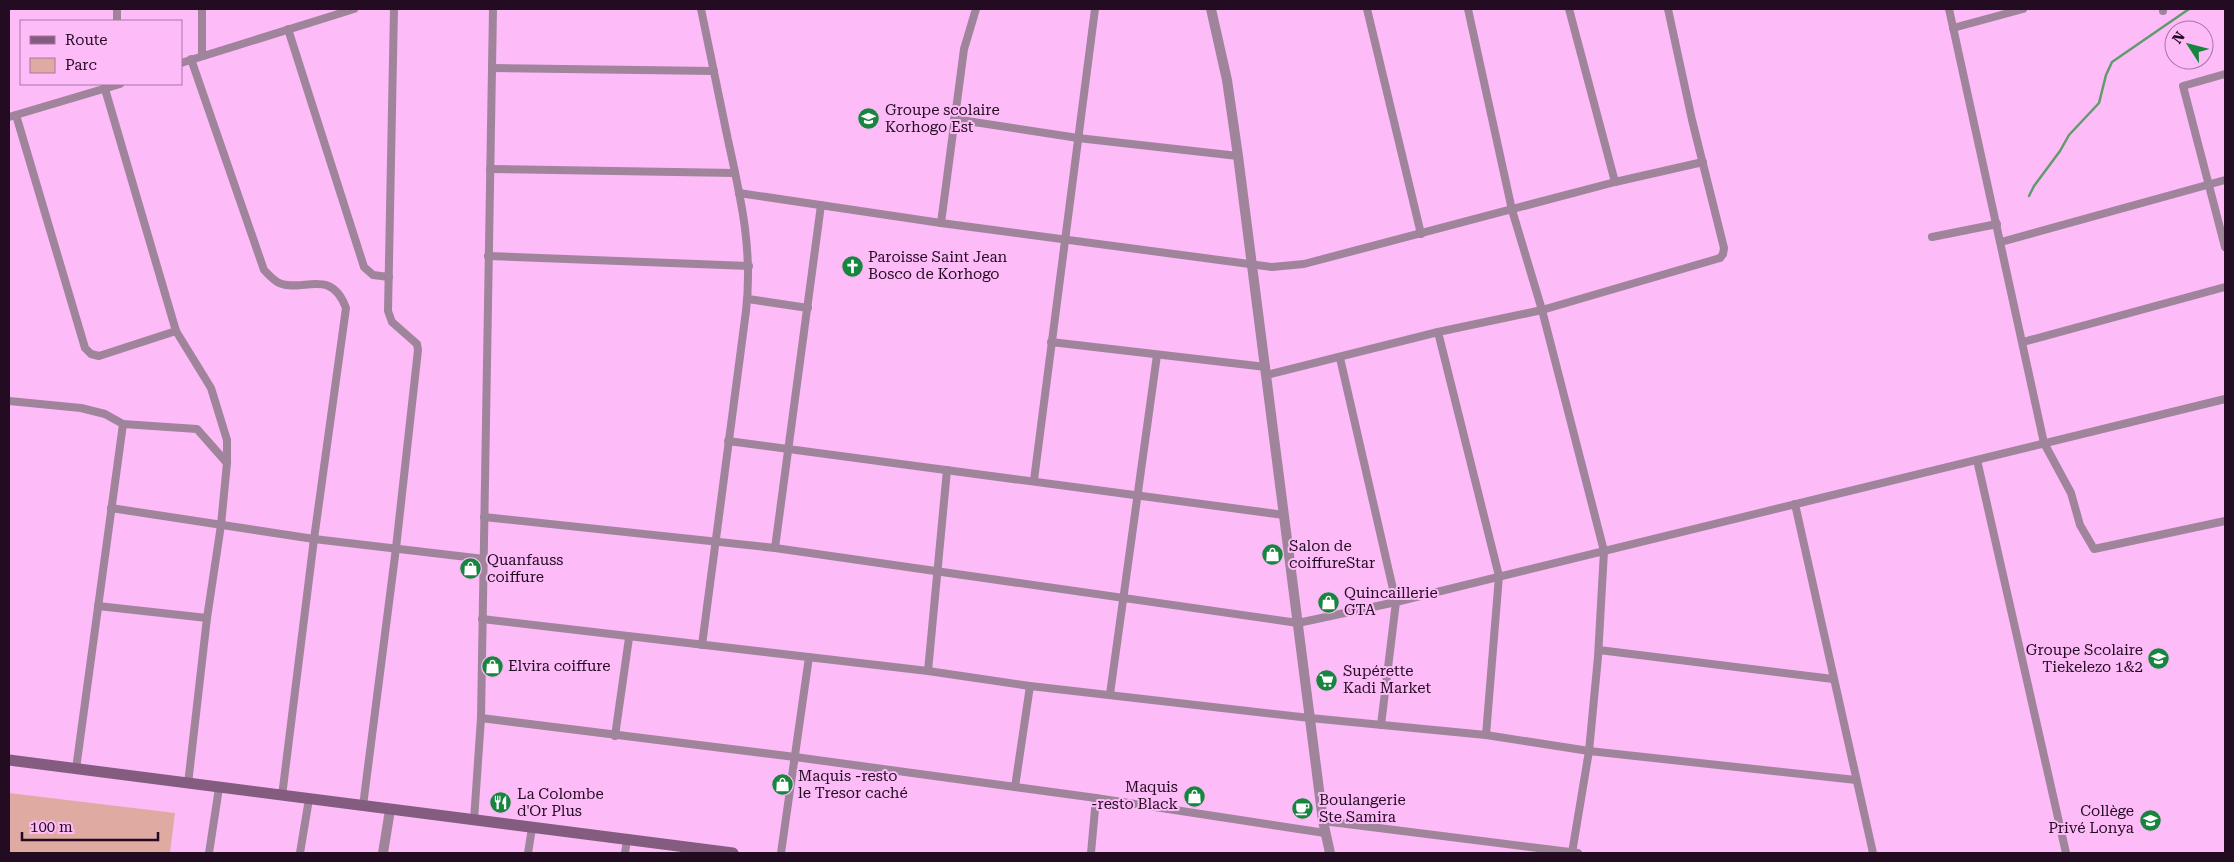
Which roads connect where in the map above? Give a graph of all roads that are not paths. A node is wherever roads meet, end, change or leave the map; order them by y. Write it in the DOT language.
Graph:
graph roads {
  1 [pos="202,9"];
  2 [pos="354,9"];
  3 [pos="394,9"];
  4 [pos="493,9"];
  5 [pos="701,9"];
  6 [pos="976,9"];
  7 [pos="1095,9"];
  8 [pos="1212,9"];
  9 [pos="1367,9"];
  10 [pos="1468,9"];
  11 [pos="1569,9"];
  12 [pos="1668,9"];
  13 [pos="1948,9"];
  14 [pos="2022,9"];
  15 [pos="1954,28"];
  16 [pos="288,29"];
  17 [pos="202,56"];
  18 [pos="191,59"];
  19 [pos="182,63"];
  20 [pos="492,68"];
  21 [pos="714,71"];
  22 [pos="2225,74"];
  23 [pos="115,85"];
  24 [pos="104,89"];
  25 [pos="12,116"];
  26 [pos="954,119"];
  27 [pos="1078,138"];
  28 [pos="1238,156"];
  29 [pos="1703,162"];
  30 [pos="490,169"];
  31 [pos="735,173"];
  32 [pos="2225,180"];
  33 [pos="1615,182"];
  34 [pos="2209,184"];
  35 [pos="739,193"];
  36 [pos="821,205"];
  37 [pos="1512,210"];
  38 [pos="941,223"];
  39 [pos="1997,224"];
  40 [pos="1421,234"];
  41 [pos="1932,237"];
  42 [pos="1064,239"];
  43 [pos="2001,242"];
  44 [pos="2225,247"];
  45 [pos="488,256"];
  46 [pos="750,266"];
  47 [pos="1252,266"];
  48 [pos="390,277"];
  49 [pos="2225,287"];
  50 [pos="748,299"];
  51 [pos="808,308"];
  52 [pos="1542,310"];
  53 [pos="176,331"];
  54 [pos="1438,332"];
  55 [pos="1052,342"];
  56 [pos="2023,342"];
  57 [pos="1157,355"];
  58 [pos="1340,358"];
  59 [pos="1266,371"];
  60 [pos="2225,399"];
  61 [pos="9,401"];
  62 [pos="123,424"];
  63 [pos="728,441"];
  64 [pos="2044,443"];
  65 [pos="790,448"];
  66 [pos="1977,460"];
  67 [pos="227,463"];
  68 [pos="947,470"];
  69 [pos="1034,480"];
  70 [pos="1138,495"];
  71 [pos="1795,504"];
  72 [pos="111,508"];
  73 [pos="1284,514"];
  74 [pos="484,517"];
  75 [pos="2225,521"];
  76 [pos="221,525"];
  77 [pos="314,539"];
  78 [pos="715,542"];
  79 [pos="396,548"];
  80 [pos="775,548"];
  81 [pos="1604,551"];
  82 [pos="484,559"];
  83 [pos="938,571"];
  84 [pos="1499,576"];
  85 [pos="1122,598"];
  86 [pos="1396,602"];
  87 [pos="98,606"];
  88 [pos="207,618"];
  89 [pos="482,620"];
  90 [pos="1298,622"];
  91 [pos="629,638"];
  92 [pos="702,645"];
  93 [pos="1599,650"];
  94 [pos="809,657"];
  95 [pos="928,671"];
  96 [pos="1833,678"];
  97 [pos="1030,686"];
  98 [pos="1110,694"];
  99 [pos="481,718"];
  100 [pos="1310,718"];
  101 [pos="1380,725"];
  102 [pos="1486,735"];
  103 [pos="615,736"];
  104 [pos="1589,751"];
  105 [pos="795,756"];
  106 [pos="9,760"];
  107 [pos="76,769"];
  108 [pos="1856,780"];
  109 [pos="188,784"];
  110 [pos="1015,787"];
  111 [pos="219,788"];
  112 [pos="282,796"];
  113 [pos="1096,798"];
  114 [pos="309,799"];
  115 [pos="364,806"];
  116 [pos="390,810"];
  117 [pos="474,820"];
  118 [pos="1323,821"];
  119 [pos="532,828"];
  120 [pos="1325,833"];
  121 [pos="627,840"];
  122 [pos="687,850"];
  123 [pos="209,853"];
  124 [pos="300,853"];
  125 [pos="383,853"];
  126 [pos="528,853"];
  127 [pos="625,853"];
  128 [pos="733,853"];
  129 [pos="781,853"];
  130 [pos="1091,853"];
  131 [pos="1330,853"];
  132 [pos="1574,853"];
  133 [pos="1873,853"];
  134 [pos="2066,853"];
  1 -- 17 [label="street"];
  2 -- 16 [label="street"];
  3 -- 48 [label="street"];
  4 -- 20 [label="street"];
  5 -- 21 [label="street"];
  6 -- 26 [label="street"];
  7 -- 27 [label="street"];
  8 -- 28 [label="street"];
  9 -- 40 [label="street"];
  10 -- 37 [label="street"];
  11 -- 33 [label="street"];
  12 -- 29 [label="street"];
  13 -- 15 [label="street"];
  14 -- 15 [label="street"];
  15 -- 39 [label="street"];
  16 -- 17 [label="street"];
  16 -- 48 [label="street"];
  17 -- 18 [label="street"];
  18 -- 19 [label="street"];
  18 -- 77 [label="street"];
  20 -- 21 [label="street"];
  20 -- 30 [label="street"];
  21 -- 31 [label="street"];
  22 -- 34 [label="street"];
  23 -- 24 [label="street"];
  24 -- 25 [label="street"];
  24 -- 53 [label="street"];
  25 -- 53 [label="street"];
  26 -- 27 [label="street"];
  26 -- 38 [label="street"];
  27 -- 28 [label="street"];
  27 -- 42 [label="street"];
  28 -- 47 [label="street"];
  29 -- 33 [label="street"];
  29 -- 52 [label="street"];
  30 -- 31 [label="street"];
  30 -- 45 [label="street"];
  31 -- 35 [label="street"];
  32 -- 34 [label="street"];
  33 -- 37 [label="street"];
  34 -- 43 [label="street"];
  34 -- 44 [label="street"];
  35 -- 36 [label="street"];
  35 -- 46 [label="street"];
  36 -- 38 [label="street"];
  36 -- 51 [label="street"];
  37 -- 40 [label="street"];
  37 -- 52 [label="street"];
  38 -- 42 [label="street"];
  39 -- 41 [label="street"];
  39 -- 43 [label="street"];
  40 -- 47 [label="street"];
  42 -- 47 [label="street"];
  42 -- 55 [label="street"];
  43 -- 56 [label="street"];
  45 -- 46 [label="street"];
  45 -- 74 [label="street"];
  46 -- 50 [label="street"];
  47 -- 59 [label="street"];
  48 -- 79 [label="street"];
  49 -- 56 [label="street"];
  50 -- 51 [label="street"];
  50 -- 63 [label="street"];
  51 -- 65 [label="street"];
  52 -- 54 [label="street"];
  52 -- 81 [label="street"];
  53 -- 67 [label="street"];
  54 -- 58 [label="street"];
  54 -- 84 [label="street"];
  55 -- 57 [label="street"];
  55 -- 69 [label="street"];
  56 -- 64 [label="street"];
  57 -- 59 [label="street"];
  57 -- 70 [label="street"];
  58 -- 59 [label="street"];
  58 -- 86 [label="street"];
  59 -- 73 [label="street"];
  60 -- 64 [label="street"];
  61 -- 62 [label="street"];
  62 -- 67 [label="street"];
  62 -- 72 [label="street"];
  63 -- 65 [label="street"];
  63 -- 78 [label="street"];
  64 -- 66 [label="street"];
  64 -- 75 [label="street"];
  65 -- 68 [label="street"];
  65 -- 80 [label="street"];
  66 -- 71 [label="street"];
  66 -- 134 [label="street"];
  67 -- 76 [label="street"];
  68 -- 69 [label="street"];
  68 -- 83 [label="street"];
  69 -- 70 [label="street"];
  70 -- 73 [label="street"];
  70 -- 85 [label="street"];
  71 -- 81 [label="street"];
  71 -- 96 [label="street"];
  72 -- 76 [label="street"];
  72 -- 87 [label="street"];
  73 -- 90 [label="street"];
  74 -- 78 [label="street"];
  74 -- 82 [label="street"];
  76 -- 77 [label="street"];
  76 -- 88 [label="street"];
  77 -- 79 [label="street"];
  77 -- 112 [label="street"];
  78 -- 80 [label="street"];
  78 -- 92 [label="street"];
  79 -- 82 [label="street"];
  79 -- 115 [label="street"];
  80 -- 83 [label="street"];
  81 -- 84 [label="street"];
  81 -- 93 [label="street"];
  82 -- 89 [label="street"];
  83 -- 85 [label="street"];
  83 -- 95 [label="street"];
  84 -- 86 [label="street"];
  84 -- 102 [label="street"];
  85 -- 90 [label="street"];
  85 -- 98 [label="street"];
  86 -- 90 [label="street"];
  86 -- 101 [label="street"];
  87 -- 88 [label="street"];
  87 -- 107 [label="street"];
  88 -- 109 [label="street"];
  89 -- 91 [label="street"];
  89 -- 99 [label="street"];
  90 -- 100 [label="street"];
  91 -- 92 [label="street"];
  91 -- 103 [label="street"];
  92 -- 94 [label="street"];
  93 -- 96 [label="street"];
  93 -- 104 [label="street"];
  94 -- 95 [label="street"];
  94 -- 105 [label="street"];
  95 -- 97 [label="street"];
  96 -- 108 [label="street"];
  97 -- 98 [label="street"];
  97 -- 110 [label="street"];
  98 -- 100 [label="street"];
  99 -- 103 [label="street"];
  99 -- 117 [label="street"];
  100 -- 101 [label="street"];
  100 -- 118 [label="street"];
  101 -- 102 [label="street"];
  102 -- 104 [label="street"];
  103 -- 105 [label="street"];
  104 -- 108 [label="street"];
  104 -- 132 [label="street"];
  105 -- 110 [label="street"];
  105 -- 129 [label="street"];
  106 -- 107 [label="main road"];
  107 -- 109 [label="main road"];
  108 -- 133 [label="street"];
  109 -- 111 [label="main road"];
  110 -- 113 [label="street"];
  111 -- 112 [label="main road"];
  111 -- 123 [label="street"];
  112 -- 114 [label="main road"];
  113 -- 120 [label="street"];
  113 -- 130 [label="street"];
  114 -- 115 [label="main road"];
  114 -- 124 [label="street"];
  115 -- 116 [label="main road"];
  116 -- 117 [label="main road"];
  116 -- 125 [label="street"];
  117 -- 119 [label="main road"];
  118 -- 120 [label="street"];
  118 -- 132 [label="street"];
  119 -- 121 [label="main road"];
  119 -- 126 [label="street"];
  120 -- 131 [label="street"];
  121 -- 122 [label="main road"];
  121 -- 127 [label="street"];
  122 -- 128 [label="main road"];
}
